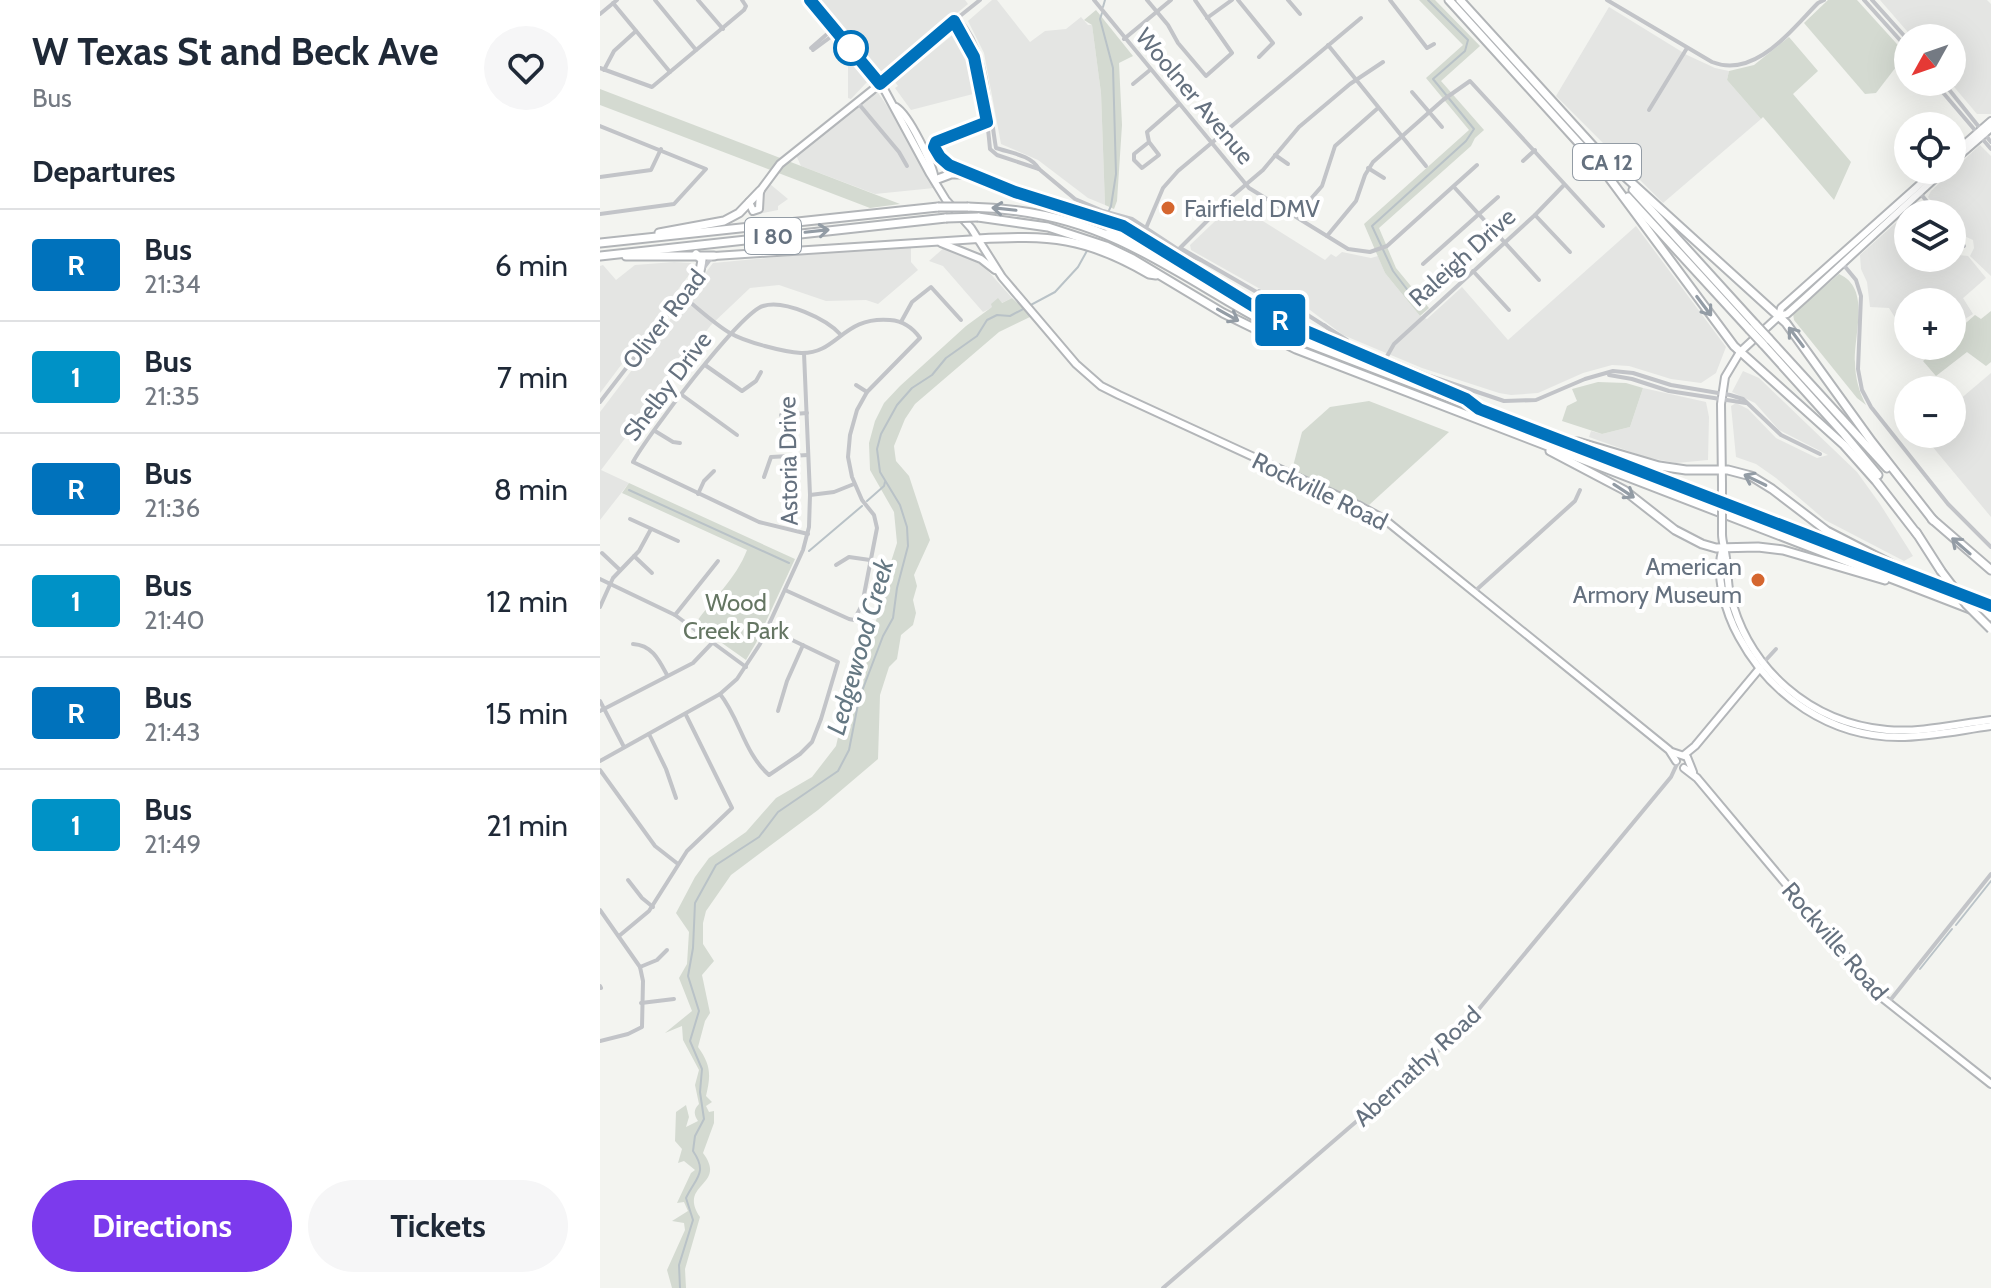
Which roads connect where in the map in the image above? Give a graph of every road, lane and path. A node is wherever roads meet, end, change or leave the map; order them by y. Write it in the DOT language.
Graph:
graph roads {
  1 [pos="655,0"];
  2 [pos="698,0"];
  3 [pos="742,0"];
  4 [pos="811,0"];
  5 [pos="980,0"];
  6 [pos="1094,0"];
  7 [pos="1147,0"];
  8 [pos="1171,0"];
  9 [pos="1195,0"];
  10 [pos="1235,0"];
  11 [pos="1288,0"];
  12 [pos="1390,0"];
  13 [pos="1449,0"];
  14 [pos="1460,0"];
  15 [pos="1607,0"];
  16 [pos="1864,0"];
  17 [pos="1872,0"];
  18 [pos="1820,1"];
  19 [pos="615,2"];
  20 [pos="1156,12"];
  21 [pos="600,13"];
  22 [pos="1300,14"];
  23 [pos="1207,18"];
  24 [pos="1361,18"];
  25 [pos="956,20"];
  26 [pos="1894,24"];
  27 [pos="723,29"];
  28 [pos="836,30"];
  29 [pos="636,31"];
  30 [pos="1894,33"];
  31 [pos="1124,39"];
  32 [pos="1434,44"];
  33 [pos="1328,45"];
  34 [pos="1687,48"];
  35 [pos="812,49"];
  36 [pos="696,50"];
  37 [pos="1259,57"];
  38 [pos="1383,62"];
  39 [pos="602,69"];
  40 [pos="1150,70"];
  41 [pos="671,72"];
  42 [pos="1356,81"];
  43 [pos="880,84"];
  44 [pos="1133,84"];
  45 [pos="1412,92"];
  46 [pos="1948,96"];
  47 [pos="1954,96"];
  48 [pos="856,101"];
  49 [pos="1179,104"];
  50 [pos="1378,108"];
  51 [pos="1649,110"];
  52 [pos="1429,112"];
  53 [pos="1991,121"];
  54 [pos="600,126"];
  55 [pos="1442,127"];
  56 [pos="1983,132"];
  57 [pos="1402,136"];
  58 [pos="1149,142"];
  59 [pos="1991,142"];
  60 [pos="1212,144"];
  61 [pos="1966,145"];
  62 [pos="1966,148"];
  63 [pos="661,149"];
  64 [pos="1991,149"];
  65 [pos="935,150"];
  66 [pos="1535,150"];
  67 [pos="1599,153"];
  68 [pos="1275,155"];
  69 [pos="1523,161"];
  70 [pos="1288,164"];
  71 [pos="1477,165"];
  72 [pos="907,166"];
  73 [pos="1426,166"];
  74 [pos="1368,168"];
  75 [pos="1604,171"];
  76 [pos="970,174"];
  77 [pos="600,177"];
  78 [pos="1384,178"];
  79 [pos="935,180"];
  80 [pos="1565,184"];
  81 [pos="1923,184"];
  82 [pos="1926,184"];
  83 [pos="1246,185"];
  84 [pos="1454,187"];
  85 [pos="1918,190"];
  86 [pos="760,191"];
  87 [pos="1498,197"];
  88 [pos="1926,200"];
  89 [pos="600,214"];
  90 [pos="1101,214"];
  91 [pos="1478,214"];
  92 [pos="1535,215"];
  93 [pos="1296,216"];
  94 [pos="1113,218"];
  95 [pos="1603,226"];
  96 [pos="1146,228"];
  97 [pos="1106,234"];
  98 [pos="1327,236"];
  99 [pos="978,239"];
  100 [pos="934,241"];
  101 [pos="610,242"];
  102 [pos="1087,242"];
  103 [pos="600,243"];
  104 [pos="1504,243"];
  105 [pos="1180,249"];
  106 [pos="1570,252"];
  107 [pos="696,254"];
  108 [pos="600,256"];
  109 [pos="714,256"];
  110 [pos="1840,261"];
  111 [pos="1423,264"];
  112 [pos="700,271"];
  113 [pos="1473,271"];
  114 [pos="1002,277"];
  115 [pos="1539,280"];
  116 [pos="681,295"];
  117 [pos="1242,299"];
  118 [pos="1301,310"];
  119 [pos="1509,310"];
  120 [pos="1779,316"];
  121 [pos="961,320"];
  122 [pos="1282,321"];
  123 [pos="901,322"];
  124 [pos="1752,326"];
  125 [pos="1306,332"];
  126 [pos="730,333"];
  127 [pos="841,335"];
  128 [pos="1766,342"];
  129 [pos="1740,352"];
  130 [pos="804,353"];
  131 [pos="1386,358"];
  132 [pos="705,365"];
  133 [pos="761,372"];
  134 [pos="856,385"];
  135 [pos="867,392"];
  136 [pos="602,394"];
  137 [pos="682,395"];
  138 [pos="1721,396"];
  139 [pos="600,402"];
  140 [pos="1479,409"];
  141 [pos="807,413"];
  142 [pos="781,415"];
  143 [pos="655,431"];
  144 [pos="737,435"];
  145 [pos="1565,442"];
  146 [pos="680,443"];
  147 [pos="1542,445"];
  148 [pos="1820,454"];
  149 [pos="808,455"];
  150 [pos="1721,470"];
  151 [pos="714,471"];
  152 [pos="764,477"];
  153 [pos="854,484"];
  154 [pos="1580,490"];
  155 [pos="698,494"];
  156 [pos="810,495"];
  157 [pos="630,519"];
  158 [pos="1933,520"];
  159 [pos="651,529"];
  160 [pos="808,534"];
  161 [pos="1917,534"];
  162 [pos="678,541"];
  163 [pos="1991,547"];
  164 [pos="1723,548"];
  165 [pos="602,553"];
  166 [pos="634,556"];
  167 [pos="870,560"];
  168 [pos="718,561"];
  169 [pos="836,565"];
  170 [pos="620,570"];
  171 [pos="1991,570"];
  172 [pos="652,573"];
  173 [pos="1904,573"];
  174 [pos="600,579"];
  175 [pos="1900,583"];
  176 [pos="610,584"];
  177 [pos="785,590"];
  178 [pos="1474,592"];
  179 [pos="1991,606"];
  180 [pos="600,607"];
  181 [pos="675,615"];
  182 [pos="1991,617"];
  183 [pos="767,628"];
  184 [pos="1991,629"];
  185 [pos="713,642"];
  186 [pos="633,644"];
  187 [pos="803,645"];
  188 [pos="1776,649"];
  189 [pos="1761,666"];
  190 [pos="746,667"];
  191 [pos="668,676"];
  192 [pos="720,694"];
  193 [pos="600,701"];
  194 [pos="602,710"];
  195 [pos="778,711"];
  196 [pos="686,715"];
  197 [pos="1991,720"];
  198 [pos="1991,726"];
  199 [pos="649,734"];
  200 [pos="624,747"];
  201 [pos="600,761"];
  202 [pos="1683,762"];
  203 [pos="600,770"];
  204 [pos="676,798"];
  205 [pos="678,864"];
  206 [pos="1991,874"];
  207 [pos="628,880"];
  208 [pos="653,907"];
  209 [pos="600,910"];
  210 [pos="619,936"];
  211 [pos="667,950"];
  212 [pos="640,967"];
  213 [pos="674,999"];
  214 [pos="641,1003"];
  215 [pos="1888,1003"];
  216 [pos="600,1041"];
  217 [pos="1991,1084"];
  218 [pos="1163,1288"];
  1 -- 36 [label="street"];
  2 -- 27 [label="street"];
  3 -- 27 [label="street"];
  4 -- 28 [label="main road, Rockville Road"];
  5 -- 25 [label="street"];
  6 -- 31 [label="street, Woolner Avenue"];
  7 -- 20 [label="street"];
  8 -- 20 [label="street"];
  9 -- 23 [label="street"];
  10 -- 23 [label="street"];
  10 -- 37 [label="street"];
  11 -- 22 [label="street"];
  12 -- 32 [label="street"];
  13 -- 75 [label="highway, CA 12"];
  14 -- 67 [label="highway, CA 12"];
  15 -- 34 [label="street"];
  16 -- 30 [label="street"];
  17 -- 26 [label="street"];
  18 -- 34 [label="street"];
  19 -- 21 [label="street"];
  19 -- 29 [label="street"];
  20 -- 23 [label="street"];
  20 -- 31 [label="street"];
  24 -- 33 [label="street"];
  25 -- 43 [label="street"];
  25 -- 90 [label="street"];
  27 -- 36 [label="street"];
  28 -- 35 [label="street"];
  28 -- 43 [label="main road, Rockville Road"];
  29 -- 39 [label="street"];
  29 -- 41 [label="street"];
  31 -- 40 [label="street, Woolner Avenue"];
  33 -- 42 [label="street"];
  33 -- 60 [label="street"];
  34 -- 51 [label="street"];
  36 -- 41 [label="street"];
  38 -- 42 [label="street"];
  39 -- 41 [label="street"];
  40 -- 44 [label="street"];
  40 -- 49 [label="street, Woolner Avenue"];
  42 -- 50 [label="street"];
  42 -- 68 [label="street"];
  43 -- 48 [label="main road"];
  43 -- 79 [label="main road, Rockville Road"];
  45 -- 52 [label="street"];
  46 -- 56 [label="street"];
  47 -- 56 [label="street"];
  48 -- 72 [label="street"];
  48 -- 86 [label="main road"];
  49 -- 58 [label="street"];
  49 -- 60 [label="street, Woolner Avenue"];
  50 -- 57 [label="street"];
  50 -- 93 [label="street"];
  52 -- 55 [label="street"];
  52 -- 57 [label="street"];
  52 -- 66 [label="street"];
  53 -- 56 [label="main road"];
  54 -- 63 [label="street"];
  56 -- 59 [label="street"];
  56 -- 61 [label="main road"];
  56 -- 62 [label="main road"];
  56 -- 64 [label="street"];
  57 -- 73 [label="street"];
  57 -- 74 [label="street"];
  58 -- 58 [label="street"];
  60 -- 83 [label="street, Woolner Avenue"];
  60 -- 96 [label="street"];
  63 -- 77 [label="street"];
  63 -- 89 [label="street"];
  65 -- 76 [label="highway"];
  66 -- 69 [label="street"];
  66 -- 80 [label="street"];
  67 -- 120 [label="highway"];
  67 -- 124 [label="highway, CA 12"];
  68 -- 70 [label="street"];
  68 -- 83 [label="street"];
  71 -- 84 [label="street, Woolner Avenue"];
  74 -- 78 [label="street"];
  74 -- 98 [label="street"];
  75 -- 124 [label="highway, CA 12"];
  75 -- 129 [label="highway, one-way"];
  76 -- 79 [label="highway"];
  76 -- 90 [label="highway"];
  79 -- 99 [label="main road, Rockville Road"];
  80 -- 92 [label="street, Raleigh Drive"];
  80 -- 95 [label="street"];
  81 -- 85 [label="main road"];
  82 -- 85 [label="main road"];
  83 -- 93 [label="street, Woolner Avenue"];
  83 -- 105 [label="street"];
  84 -- 91 [label="street"];
  84 -- 98 [label="street, Woolner Avenue"];
  85 -- 88 [label="street"];
  85 -- 110 [label="main road"];
  86 -- 101 [label="highway"];
  87 -- 91 [label="street"];
  90 -- 94 [label="highway"];
  91 -- 104 [label="street"];
  91 -- 111 [label="street"];
  92 -- 104 [label="street, Raleigh Drive"];
  92 -- 106 [label="street"];
  93 -- 98 [label="street, Woolner Avenue"];
  94 -- 96 [label="street"];
  94 -- 117 [label="highway"];
  96 -- 105 [label="street"];
  97 -- 101 [label="highway, I 80, one-way, bridge"];
  97 -- 117 [label="highway"];
  97 -- 140 [label="highway, I 80"];
  99 -- 100 [label="main road, Oliver Road"];
  99 -- 102 [label="highway"];
  99 -- 114 [label="main road, Rockville Road"];
  100 -- 109 [label="main road, Oliver Road"];
  100 -- 114 [label="main road"];
  101 -- 103 [label="highway, I 80"];
  108 -- 102 [label="highway, I 80, one-way, bridge"];
  102 -- 147 [label="highway, I 80, one-way"];
  104 -- 113 [label="street, Raleigh Drive"];
  104 -- 115 [label="street"];
  105 -- 118 [label="street"];
  107 -- 108 [label="highway"];
  107 -- 109 [label="highway"];
  107 -- 112 [label="highway"];
  109 -- 112 [label="street, Oliver Road"];
  110 -- 120 [label="main road"];
  110 -- 163 [label="street"];
  112 -- 116 [label="street, Oliver Road"];
  113 -- 119 [label="street"];
  113 -- 131 [label="street, Raleigh Drive"];
  114 -- 178 [label="main road, Rockville Road"];
  116 -- 126 [label="street"];
  116 -- 136 [label="street, Oliver Road"];
  117 -- 122 [label="highway"];
  118 -- 122 [label="highway"];
  118 -- 125 [label="highway"];
  118 -- 131 [label="street"];
  120 -- 129 [label="main road"];
  158 -- 120 [label="highway, one-way"];
  121 -- 123 [label="street"];
  122 -- 125 [label="highway"];
  123 -- 127 [label="street"];
  123 -- 135 [label="street"];
  124 -- 128 [label="highway, CA 12, bridge"];
  125 -- 140 [label="highway"];
  126 -- 127 [label="street, Shelby Drive"];
  126 -- 130 [label="street"];
  126 -- 132 [label="street, Shelby Drive"];
  127 -- 130 [label="street"];
  128 -- 158 [label="highway, CA 12"];
  128 -- 161 [label="highway, CA 12"];
  129 -- 138 [label="main road"];
  129 -- 161 [label="highway"];
  130 -- 141 [label="street, Astoria Drive"];
  131 -- 138 [label="street"];
  132 -- 133 [label="street"];
  132 -- 137 [label="street, Shelby Drive"];
  134 -- 135 [label="street"];
  135 -- 153 [label="street"];
  136 -- 139 [label="street, Oliver Road"];
  137 -- 143 [label="street, Shelby Drive"];
  137 -- 144 [label="street"];
  138 -- 148 [label="street"];
  138 -- 150 [label="main road"];
  140 -- 145 [label="highway, I 80"];
  141 -- 142 [label="street"];
  141 -- 149 [label="street, Astoria Drive"];
  143 -- 146 [label="street"];
  143 -- 155 [label="street, Shelby Drive"];
  145 -- 150 [label="highway"];
  145 -- 173 [label="highway, I 80"];
  147 -- 164 [label="highway, one-way"];
  147 -- 175 [label="highway, I 80"];
  149 -- 152 [label="street"];
  149 -- 156 [label="street, Astoria Drive"];
  150 -- 164 [label="main road, bridge"];
  173 -- 150 [label="highway, one-way"];
  151 -- 155 [label="street"];
  153 -- 156 [label="street"];
  153 -- 167 [label="street"];
  154 -- 178 [label="street"];
  155 -- 160 [label="street, Shelby Drive"];
  156 -- 160 [label="street, Astoria Drive"];
  157 -- 159 [label="street"];
  171 -- 158 [label="highway, CA 12, one-way"];
  159 -- 162 [label="street"];
  159 -- 166 [label="street"];
  160 -- 177 [label="street, Astoria Drive"];
  161 -- 184 [label="highway, CA 12, bridge"];
  164 -- 175 [label="highway"];
  164 -- 189 [label="main road"];
  165 -- 170 [label="street"];
  166 -- 170 [label="street"];
  166 -- 172 [label="street"];
  167 -- 169 [label="street"];
  167 -- 177 [label="street"];
  168 -- 181 [label="street"];
  170 -- 176 [label="street"];
  173 -- 179 [label="highway, I 80"];
  174 -- 176 [label="street"];
  175 -- 182 [label="highway, I 80"];
  176 -- 180 [label="street"];
  176 -- 181 [label="street"];
  177 -- 183 [label="street, Astoria Drive"];
  178 -- 202 [label="main road, Rockville Road"];
  181 -- 185 [label="street"];
  183 -- 187 [label="street"];
  183 -- 190 [label="street, Astoria Drive"];
  185 -- 190 [label="street"];
  185 -- 191 [label="street"];
  186 -- 191 [label="street"];
  187 -- 192 [label="street"];
  187 -- 195 [label="street"];
  188 -- 189 [label="street, Abernathy Road"];
  189 -- 197 [label="main road"];
  189 -- 198 [label="main road"];
  189 -- 202 [label="main road, Abernathy Road"];
  190 -- 192 [label="street, Astoria Drive"];
  191 -- 194 [label="street"];
  192 -- 196 [label="street, Astoria Drive"];
  193 -- 194 [label="street"];
  194 -- 200 [label="street"];
  196 -- 199 [label="street, Astoria Drive"];
  196 -- 205 [label="street"];
  199 -- 200 [label="street, Astoria Drive"];
  199 -- 204 [label="street"];
  200 -- 201 [label="street, Astoria Drive"];
  202 -- 215 [label="main road, Rockville Road"];
  202 -- 218 [label="street, Abernathy Road"];
  203 -- 205 [label="street"];
  205 -- 208 [label="street"];
  206 -- 215 [label="street"];
  207 -- 208 [label="street"];
  208 -- 210 [label="street"];
  209 -- 210 [label="street"];
  210 -- 212 [label="street"];
  211 -- 212 [label="street"];
  212 -- 214 [label="street"];
  213 -- 214 [label="street"];
  214 -- 216 [label="street"];
  215 -- 217 [label="main road, Rockville Road"];
}
